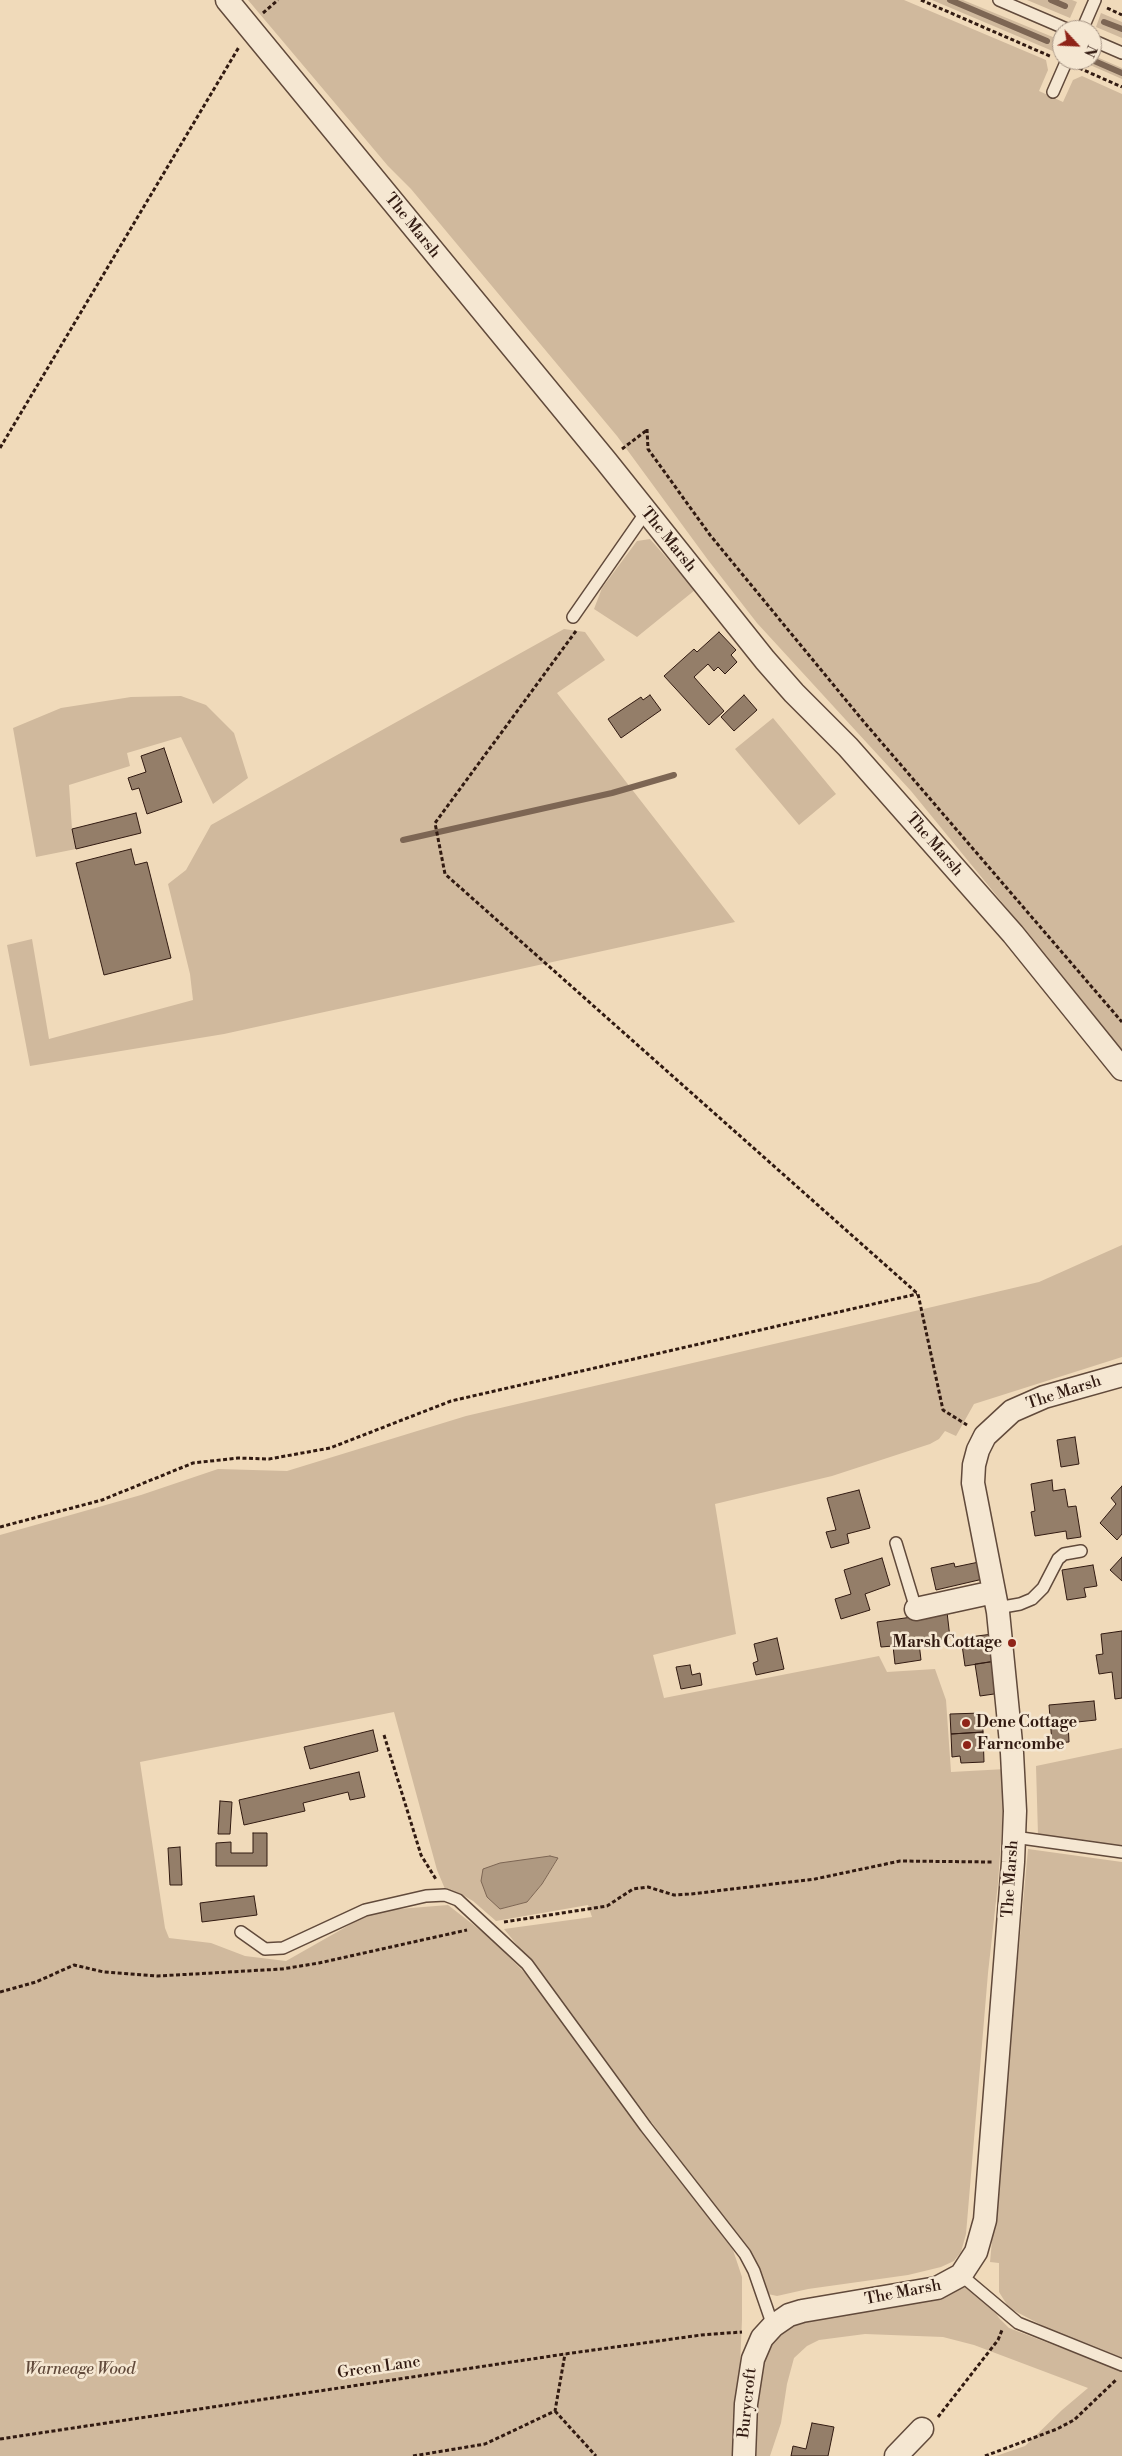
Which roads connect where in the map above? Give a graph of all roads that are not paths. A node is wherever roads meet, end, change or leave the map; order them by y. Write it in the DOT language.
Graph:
graph roads {
  1 [pos="227,0"];
  2 [pos="999,0"];
  3 [pos="1095,0"];
  4 [pos="1086,20"];
  5 [pos="1052,23"];
  6 [pos="1102,44"];
  7 [pos="1122,53"];
  8 [pos="1063,70"];
  9 [pos="1053,92"];
  10 [pos="646,512"];
  11 [pos="573,616"];
  12 [pos="1122,1069"];
  13 [pos="1122,1375"];
  14 [pos="896,1543"];
  15 [pos="1081,1550"];
  16 [pos="996,1600"];
  17 [pos="916,1609"];
  18 [pos="1014,1838"];
  19 [pos="1122,1852"];
  20 [pos="241,1932"];
  21 [pos="961,2275"];
  22 [pos="767,2332"];
  23 [pos="1122,2365"];
  24 [pos="922,2429"];
  25 [pos="744,2456"];
  26 [pos="896,2456"];
  1 -- 10 [label="street, The Marsh"];
  2 -- 5 [label="lane"];
  3 -- 4 [label="lane"];
  6 -- 7 [label="lane"];
  8 -- 9 [label="lane"];
  10 -- 11 [label="lane"];
  10 -- 12 [label="street, The Marsh"];
  13 -- 16 [label="street, The Marsh"];
  14 -- 17 [label="lane"];
  15 -- 16 [label="lane"];
  16 -- 17 [label="street"];
  16 -- 18 [label="street, The Marsh"];
  18 -- 19 [label="lane"];
  18 -- 21 [label="street, The Marsh"];
  20 -- 22 [label="lane"];
  21 -- 22 [label="street, The Marsh"];
  21 -- 23 [label="lane"];
  22 -- 25 [label="street, Burycroft"];
  24 -- 26 [label="street"];
}
